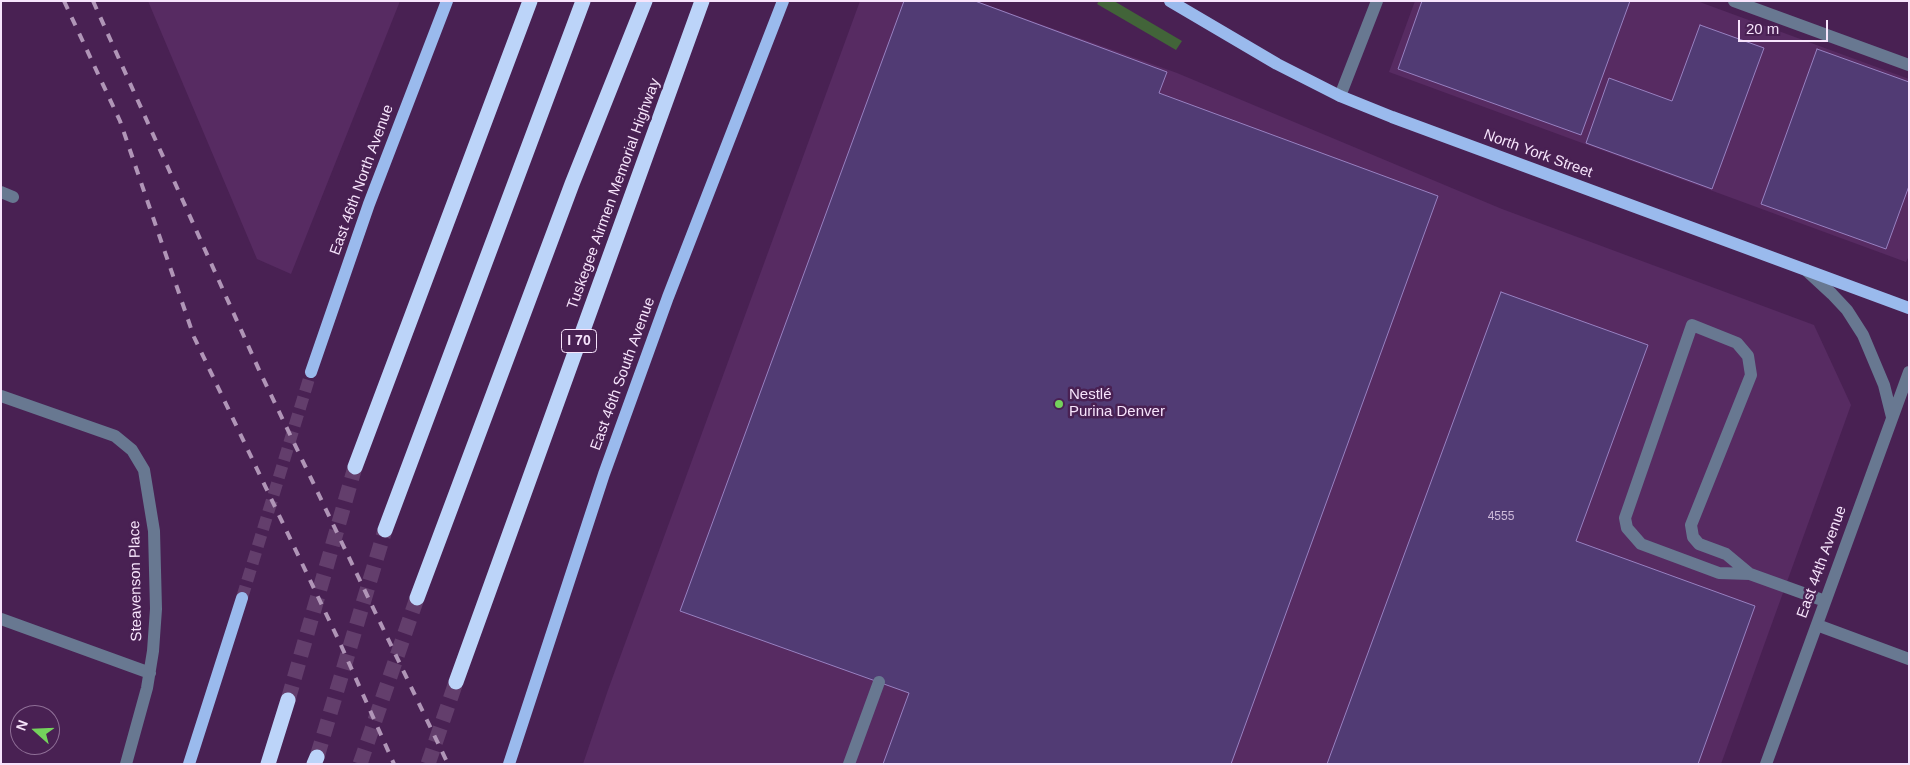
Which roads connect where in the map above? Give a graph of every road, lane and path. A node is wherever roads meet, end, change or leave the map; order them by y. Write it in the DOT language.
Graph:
graph roads {
  1 [pos="447,1"];
  2 [pos="530,1"];
  3 [pos="583,1"];
  4 [pos="645,1"];
  5 [pos="702,1"];
  6 [pos="783,1"];
  7 [pos="1170,1"];
  8 [pos="1377,1"];
  9 [pos="1734,1"];
  10 [pos="1909,66"];
  11 [pos="1340,96"];
  12 [pos="1806,270"];
  13 [pos="1909,308"];
  14 [pos="311,372"];
  15 [pos="1909,372"];
  16 [pos="1,396"];
  17 [pos="1892,417"];
  18 [pos="355,467"];
  19 [pos="385,530"];
  20 [pos="1750,574"];
  21 [pos="242,598"];
  22 [pos="416,598"];
  23 [pos="1825,602"];
  24 [pos="1,619"];
  25 [pos="1817,625"];
  26 [pos="1909,659"];
  27 [pos="150,673"];
  28 [pos="456,682"];
  29 [pos="879,682"];
  30 [pos="288,700"];
  31 [pos="126,764"];
  32 [pos="189,764"];
  33 [pos="268,764"];
  34 [pos="509,764"];
  35 [pos="849,764"];
  36 [pos="1766,764"];
  1 -- 14 [label="main road, East 46th North Avenue"];
  2 -- 18 [label="highway"];
  3 -- 19 [label="highway"];
  4 -- 22 [label="highway"];
  5 -- 28 [label="highway, Tuskegee Airmen Memorial Highway / I 70"];
  6 -- 34 [label="main road, East 46th South Avenue"];
  7 -- 11 [label="main road, North York Street"];
  8 -- 11 [label="street"];
  9 -- 10 [label="street"];
  11 -- 12 [label="main road, North York Street"];
  12 -- 13 [label="main road, North York Street"];
  12 -- 17 [label="street"];
  15 -- 17 [label="street, East 44th Avenue"];
  16 -- 27 [label="street, Steavenson Place"];
  17 -- 23 [label="street, East 44th Avenue"];
  20 -- 20 [label="street"];
  20 -- 23 [label="street"];
  21 -- 32 [label="main road"];
  23 -- 25 [label="street, East 44th Avenue"];
  24 -- 27 [label="street"];
  25 -- 26 [label="street"];
  25 -- 36 [label="street, East 44th Avenue"];
  27 -- 31 [label="street, Steavenson Place"];
  29 -- 35 [label="street"];
  30 -- 33 [label="highway"];
}
